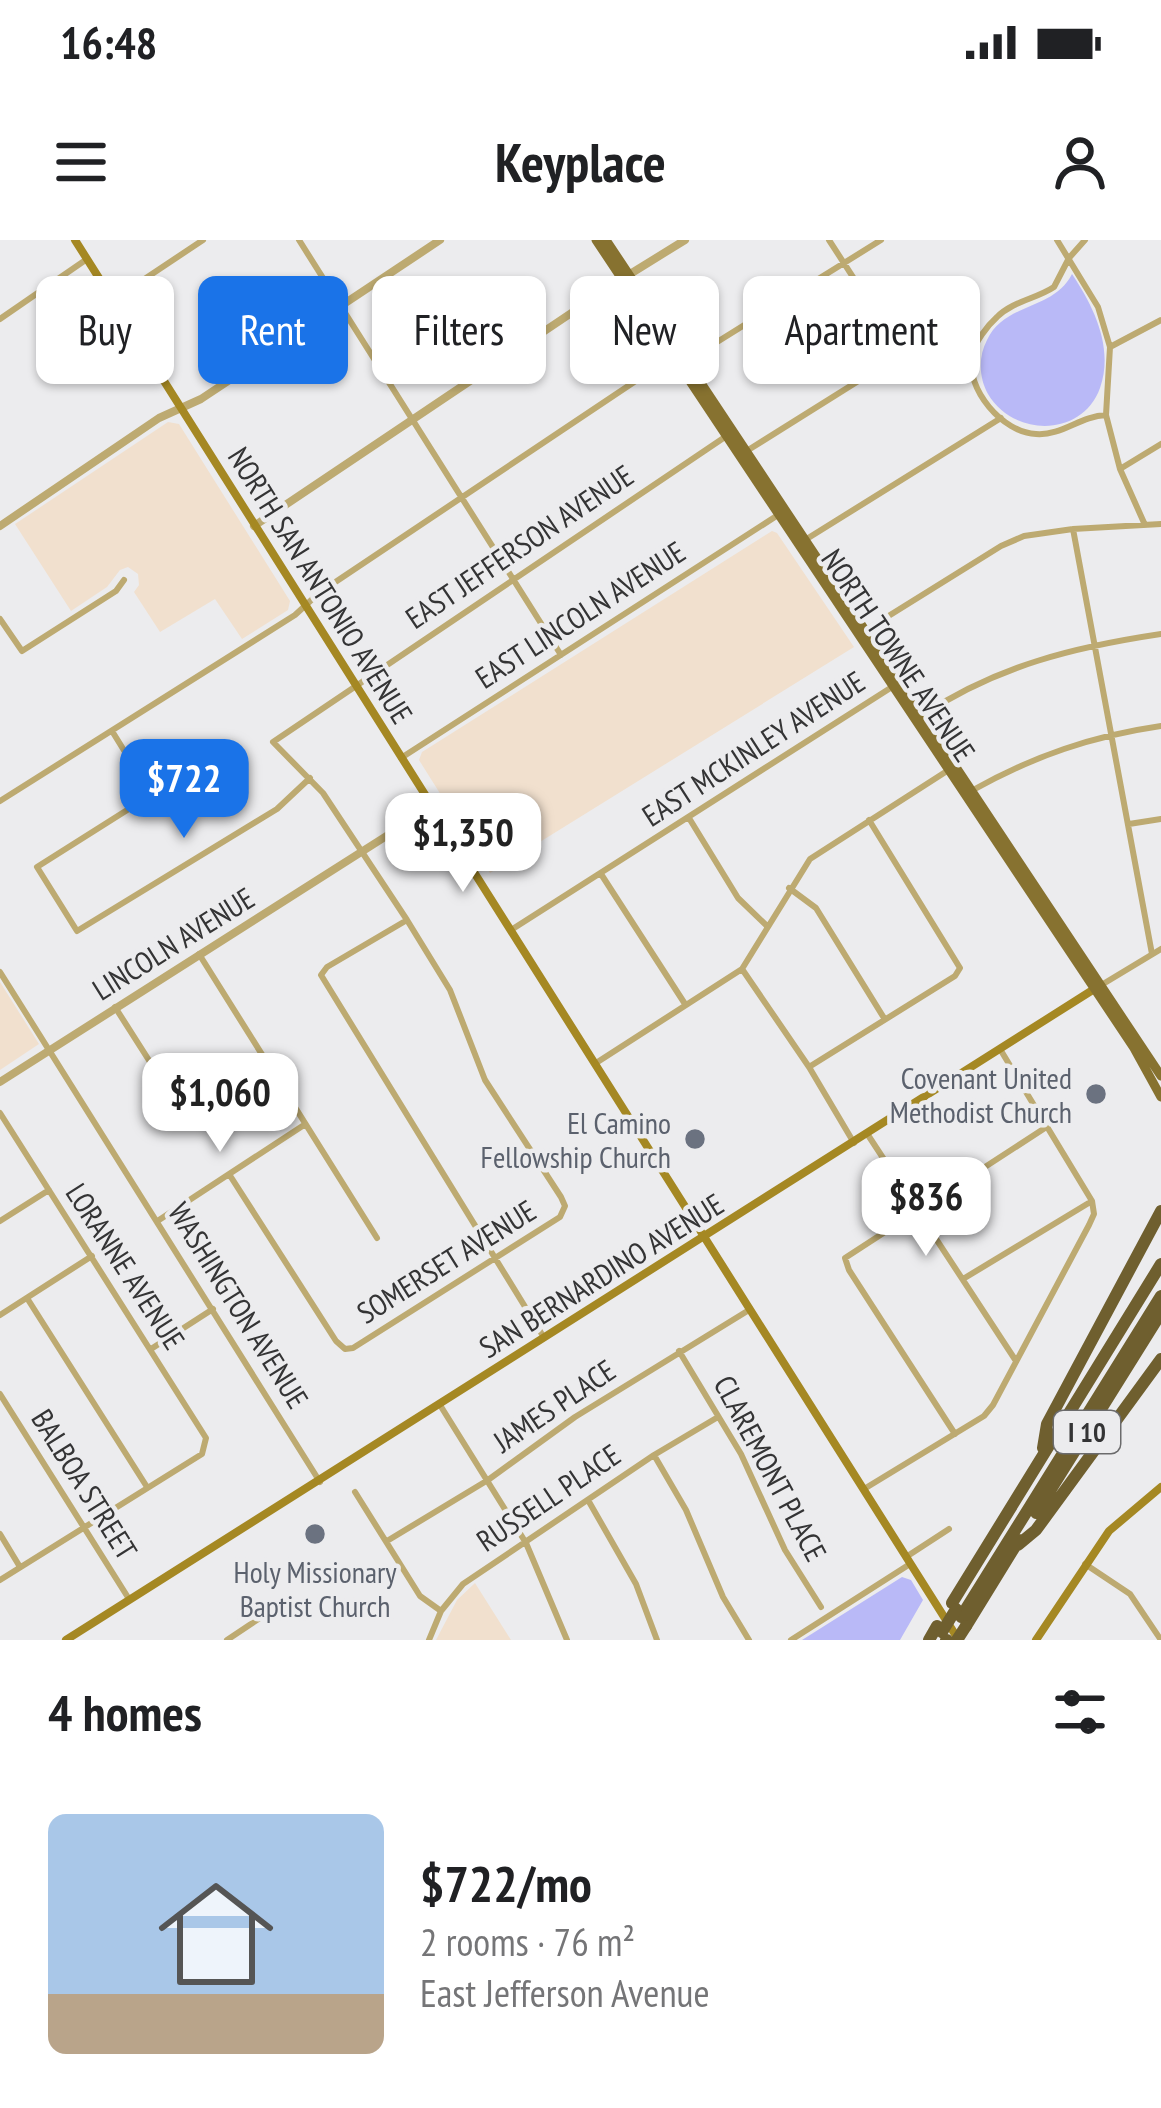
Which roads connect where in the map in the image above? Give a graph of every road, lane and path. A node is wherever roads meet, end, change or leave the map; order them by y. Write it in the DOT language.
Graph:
graph roads {
  1 [pos="75,240"];
  2 [pos="203,240"];
  3 [pos="299,240"];
  4 [pos="440,240"];
  5 [pos="596,240"];
  6 [pos="606,240"];
  7 [pos="686,240"];
  8 [pos="830,240"];
  9 [pos="880,240"];
  10 [pos="1057,240"];
  11 [pos="1084,240"];
  12 [pos="1069,257"];
  13 [pos="87,259"];
  14 [pos="845,262"];
  15 [pos="98,276"];
  16 [pos="149,276"];
  17 [pos="322,276"];
  18 [pos="624,276"];
  19 [pos="624,276"];
  20 [pos="627,276"];
  21 [pos="854,276"];
  22 [pos="348,301"];
  23 [pos="570,314"];
  24 [pos="348,317"];
  25 [pos="0,319"];
  26 [pos="1161,320"];
  27 [pos="719,335"];
  28 [pos="980,343"];
  29 [pos="1110,347"];
  30 [pos="166,384"];
  31 [pos="224,384"];
  32 [pos="640,384"];
  33 [pos="697,384"];
  34 [pos="853,384"];
  35 [pos="979,384"];
  36 [pos="181,407"];
  37 [pos="1106,416"];
  38 [pos="1001,418"];
  39 [pos="413,421"];
  40 [pos="731,434"];
  41 [pos="1161,444"];
  42 [pos="743,453"];
  43 [pos="1120,469"];
  44 [pos="464,497"];
  45 [pos="782,513"];
  46 [pos="1161,524"];
  47 [pos="1145,525"];
  48 [pos="0,526"];
  49 [pos="254,526"];
  50 [pos="1073,529"];
  51 [pos="801,543"];
  52 [pos="514,578"];
  53 [pos="124,580"];
  54 [pos="304,604"];
  55 [pos="0,619"];
  56 [pos="866,630"];
  57 [pos="1161,634"];
  58 [pos="1093,644"];
  59 [pos="561,655"];
  60 [pos="896,685"];
  61 [pos="356,687"];
  62 [pos="918,718"];
  63 [pos="1161,726"];
  64 [pos="112,730"];
  65 [pos="1110,734"];
  66 [pos="401,758"];
  67 [pos="200,764"];
  68 [pos="951,768"];
  69 [pos="310,778"];
  70 [pos="968,793"];
  71 [pos="152,794"];
  72 [pos="0,801"];
  73 [pos="433,807"];
  74 [pos="688,818"];
  75 [pos="869,819"];
  76 [pos="1161,819"];
  77 [pos="1127,824"];
  78 [pos="362,853"];
  79 [pos="601,874"];
  80 [pos="789,888"];
  81 [pos="407,920"];
  82 [pos="769,927"];
  83 [pos="511,930"];
  84 [pos="1161,949"];
  85 [pos="199,954"];
  86 [pos="1152,954"];
  87 [pos="742,969"];
  88 [pos="0,972"];
  89 [pos="1099,987"];
  90 [pos="685,1004"];
  91 [pos="115,1007"];
  92 [pos="884,1018"];
  93 [pos="1000,1049"];
  94 [pos="50,1052"];
  95 [pos="596,1064"];
  96 [pos="809,1067"];
  97 [pos="1161,1076"];
  98 [pos="0,1082"];
  99 [pos="1161,1097"];
  100 [pos="180,1109"];
  101 [pos="0,1113"];
  102 [pos="304,1125"];
  103 [pos="1048,1126"];
  104 [pos="868,1135"];
  105 [pos="854,1143"];
  106 [pos="229,1174"];
  107 [pos="49,1190"];
  108 [pos="1092,1201"];
  109 [pos="918,1208"];
  110 [pos="1161,1211"];
  111 [pos="159,1220"];
  112 [pos="0,1221"];
  113 [pos="377,1238"];
  114 [pos="705,1238"];
  115 [pos="92,1256"];
  116 [pos="496,1256"];
  117 [pos="1161,1264"];
  118 [pos="1161,1277"];
  119 [pos="963,1279"];
  120 [pos="1161,1296"];
  121 [pos="27,1298"];
  122 [pos="213,1310"];
  123 [pos="749,1310"];
  124 [pos="1161,1313"];
  125 [pos="0,1315"];
  126 [pos="545,1340"];
  127 [pos="151,1349"];
  128 [pos="680,1352"];
  129 [pos="1161,1359"];
  130 [pos="1016,1361"];
  131 [pos="0,1394"];
  132 [pos="440,1405"];
  133 [pos="718,1417"];
  134 [pos="955,1434"];
  135 [pos="654,1454"];
  136 [pos="1042,1455"];
  137 [pos="488,1480"];
  138 [pos="320,1482"];
  139 [pos="1161,1487"];
  140 [pos="148,1488"];
  141 [pos="864,1489"];
  142 [pos="355,1492"];
  143 [pos="588,1500"];
  144 [pos="84,1528"];
  145 [pos="949,1529"];
  146 [pos="0,1534"];
  147 [pos="387,1541"];
  148 [pos="526,1543"];
  149 [pos="1013,1550"];
  150 [pos="908,1560"];
  151 [pos="1085,1564"];
  152 [pos="20,1567"];
  153 [pos="0,1580"];
  154 [pos="129,1599"];
  155 [pos="292,1602"];
  156 [pos="821,1607"];
  157 [pos="441,1611"];
  158 [pos="959,1614"];
  159 [pos="940,1636"];
  160 [pos="239,1637"];
  161 [pos="66,1640"];
  162 [pos="227,1640"];
  163 [pos="429,1640"];
  164 [pos="567,1640"];
  165 [pos="657,1640"];
  166 [pos="749,1640"];
  167 [pos="791,1640"];
  168 [pos="958,1640"];
  169 [pos="1036,1640"];
  170 [pos="1161,1640"];
  1 -- 13 [label="main road, NORTH SAN ANTONIO AVENUE"];
  2 -- 16 [label="street"];
  3 -- 17 [label="street"];
  4 -- 22 [label="street"];
  5 -- 18 [label="main road, NORTH TOWNE AVENUE"];
  6 -- 19 [label="main road, NORTH TOWNE AVENUE"];
  7 -- 20 [label="street"];
  8 -- 14 [label="street"];
  9 -- 14 [label="street"];
  10 -- 12 [label="street"];
  11 -- 12 [label="street"];
  12 -- 28 [label="street"];
  12 -- 29 [label="street"];
  13 -- 15 [label="main road, NORTH SAN ANTONIO AVENUE"];
  13 -- 25 [label="street"];
  14 -- 21 [label="street"];
  14 -- 27 [label="street"];
  23 -- 39 [label="street"];
  24 -- 39 [label="street"];
  26 -- 29 [label="street"];
  29 -- 37 [label="street"];
  30 -- 36 [label="main road, NORTH SAN ANTONIO AVENUE"];
  31 -- 36 [label="street"];
  32 -- 44 [label="street"];
  33 -- 40 [label="main road, NORTH TOWNE AVENUE"];
  34 -- 42 [label="street"];
  35 -- 38 [label="street"];
  36 -- 48 [label="street"];
  36 -- 49 [label="main road, NORTH SAN ANTONIO AVENUE"];
  37 -- 38 [label="street"];
  37 -- 43 [label="street"];
  38 -- 51 [label="street"];
  39 -- 44 [label="street"];
  39 -- 49 [label="street"];
  40 -- 42 [label="main road, NORTH TOWNE AVENUE"];
  40 -- 52 [label="street, EAST JEFFERSON AVENUE"];
  41 -- 43 [label="street"];
  42 -- 45 [label="main road, NORTH TOWNE AVENUE"];
  43 -- 47 [label="street"];
  44 -- 52 [label="street"];
  44 -- 54 [label="street"];
  45 -- 51 [label="main road, NORTH TOWNE AVENUE"];
  45 -- 59 [label="street, EAST LINCOLN AVENUE"];
  46 -- 47 [label="street, EAST MCKINLEY AVENUE"];
  47 -- 50 [label="street, EAST MCKINLEY AVENUE"];
  49 -- 54 [label="main road, NORTH SAN ANTONIO AVENUE"];
  50 -- 56 [label="street, EAST MCKINLEY AVENUE"];
  50 -- 58 [label="street"];
  51 -- 56 [label="main road, NORTH TOWNE AVENUE"];
  51 -- 60 [label="main road, NORTH TOWNE AVENUE"];
  52 -- 59 [label="street"];
  52 -- 61 [label="street, EAST JEFFERSON AVENUE"];
  53 -- 55 [label="street"];
  54 -- 61 [label="main road, NORTH SAN ANTONIO AVENUE"];
  54 -- 64 [label="street"];
  56 -- 60 [label="main road, NORTH TOWNE AVENUE"];
  57 -- 58 [label="street"];
  58 -- 62 [label="street"];
  58 -- 65 [label="street"];
  59 -- 66 [label="street, EAST LINCOLN AVENUE"];
  60 -- 62 [label="main road, NORTH TOWNE AVENUE"];
  60 -- 74 [label="street, EAST MCKINLEY AVENUE"];
  61 -- 66 [label="main road, NORTH SAN ANTONIO AVENUE"];
  61 -- 69 [label="street, EAST JEFFERSON AVENUE"];
  62 -- 68 [label="main road, NORTH TOWNE AVENUE"];
  63 -- 65 [label="street"];
  64 -- 71 [label="street"];
  64 -- 72 [label="street"];
  65 -- 70 [label="street"];
  65 -- 77 [label="street"];
  66 -- 73 [label="main road, NORTH SAN ANTONIO AVENUE"];
  67 -- 71 [label="street"];
  68 -- 70 [label="main road, NORTH TOWNE AVENUE"];
  68 -- 75 [label="street"];
  69 -- 71 [label="street"];
  69 -- 78 [label="street"];
  70 -- 89 [label="main road, NORTH TOWNE AVENUE"];
  73 -- 78 [label="street, LINCOLN AVENUE"];
  73 -- 83 [label="main road, NORTH SAN ANTONIO AVENUE"];
  74 -- 79 [label="street, EAST MCKINLEY AVENUE"];
  74 -- 82 [label="street"];
  75 -- 80 [label="street"];
  75 -- 92 [label="street"];
  76 -- 77 [label="street"];
  77 -- 86 [label="street"];
  78 -- 81 [label="street"];
  78 -- 85 [label="street, LINCOLN AVENUE"];
  79 -- 83 [label="street, EAST MCKINLEY AVENUE"];
  79 -- 90 [label="street"];
  80 -- 82 [label="street"];
  80 -- 92 [label="street"];
  81 -- 116 [label="street, SOMERSET AVENUE"];
  81 -- 116 [label="street"];
  82 -- 87 [label="street"];
  83 -- 95 [label="main road, NORTH SAN ANTONIO AVENUE"];
  84 -- 86 [label="street, SAN BERNARDINO AVENUE"];
  85 -- 91 [label="street, LINCOLN AVENUE"];
  85 -- 102 [label="street"];
  86 -- 89 [label="street, SAN BERNARDINO AVENUE"];
  87 -- 90 [label="street"];
  87 -- 96 [label="street"];
  88 -- 94 [label="street, WASHINGTON AVENUE"];
  89 -- 93 [label="main road, SAN BERNARDINO AVENUE"];
  89 -- 97 [label="main road, NORTH TOWNE AVENUE"];
  89 -- 99 [label="main road, NORTH TOWNE AVENUE"];
  90 -- 95 [label="street"];
  91 -- 94 [label="street, LINCOLN AVENUE"];
  91 -- 100 [label="street"];
  92 -- 96 [label="street"];
  93 -- 103 [label="street"];
  93 -- 104 [label="main road, SAN BERNARDINO AVENUE"];
  94 -- 98 [label="street, LINCOLN AVENUE"];
  94 -- 111 [label="street, WASHINGTON AVENUE"];
  95 -- 114 [label="main road, NORTH SAN ANTONIO AVENUE"];
  96 -- 105 [label="street"];
  101 -- 107 [label="street, LORANNE AVENUE"];
  102 -- 106 [label="street"];
  102 -- 113 [label="street"];
  103 -- 108 [label="street"];
  103 -- 109 [label="street"];
  104 -- 105 [label="main road, SAN BERNARDINO AVENUE"];
  104 -- 109 [label="street"];
  105 -- 114 [label="main road, SAN BERNARDINO AVENUE"];
  106 -- 111 [label="street"];
  106 -- 116 [label="street, SOMERSET AVENUE"];
  107 -- 112 [label="street"];
  107 -- 115 [label="street, LORANNE AVENUE"];
  108 -- 119 [label="street"];
  108 -- 130 [label="street"];
  109 -- 119 [label="street"];
  109 -- 134 [label="street"];
  110 -- 136 [label="highway"];
  111 -- 122 [label="street, WASHINGTON AVENUE"];
  114 -- 123 [label="main road, NORTH SAN ANTONIO AVENUE"];
  114 -- 126 [label="main road, SAN BERNARDINO AVENUE"];
  115 -- 121 [label="street"];
  115 -- 127 [label="street, LORANNE AVENUE"];
  116 -- 126 [label="street"];
  117 -- 136 [label="highway, I 10"];
  118 -- 158 [label="highway"];
  119 -- 130 [label="street"];
  120 -- 158 [label="highway"];
  121 -- 125 [label="street"];
  121 -- 140 [label="street"];
  122 -- 127 [label="street"];
  122 -- 138 [label="street, WASHINGTON AVENUE"];
  123 -- 128 [label="street, JAMES PLACE"];
  123 -- 141 [label="main road, NORTH SAN ANTONIO AVENUE"];
  124 -- 149 [label="highway, I 10"];
  126 -- 132 [label="main road, SAN BERNARDINO AVENUE"];
  127 -- 140 [label="street, LORANNE AVENUE"];
  128 -- 133 [label="street, CLAREMONT PLACE"];
  128 -- 137 [label="street, JAMES PLACE"];
  129 -- 149 [label="highway"];
  130 -- 134 [label="street"];
  131 -- 144 [label="street, BALBOA STREET"];
  132 -- 137 [label="street"];
  132 -- 138 [label="main road, SAN BERNARDINO AVENUE"];
  133 -- 135 [label="street, RUSSELL PLACE"];
  133 -- 156 [label="street, CLAREMONT PLACE"];
  134 -- 141 [label="street"];
  135 -- 143 [label="street, RUSSELL PLACE"];
  135 -- 166 [label="street"];
  136 -- 158 [label="highway, I 10"];
  137 -- 147 [label="street, JAMES PLACE"];
  137 -- 148 [label="street"];
  138 -- 154 [label="main road, SAN BERNARDINO AVENUE"];
  139 -- 151 [label="main road"];
  140 -- 144 [label="street"];
  141 -- 150 [label="main road, NORTH SAN ANTONIO AVENUE"];
  142 -- 147 [label="street"];
  143 -- 148 [label="street, RUSSELL PLACE"];
  143 -- 165 [label="street"];
  144 -- 152 [label="street"];
  144 -- 154 [label="street, BALBOA STREET"];
  145 -- 150 [label="street"];
  146 -- 152 [label="street"];
  147 -- 157 [label="street"];
  148 -- 157 [label="street, RUSSELL PLACE"];
  148 -- 164 [label="street"];
  149 -- 158 [label="highway, I 10"];
  150 -- 167 [label="street"];
  150 -- 168 [label="main road, NORTH SAN ANTONIO AVENUE"];
  151 -- 169 [label="main road"];
  151 -- 170 [label="street"];
  152 -- 153 [label="street"];
  154 -- 161 [label="main road, SAN BERNARDINO AVENUE"];
  155 -- 160 [label="street"];
  157 -- 163 [label="street, RUSSELL PLACE"];
  158 -- 159 [label="highway, I 10, bridge"];
  158 -- 168 [label="highway, I 10, bridge"];
  160 -- 162 [label="street"];
}
